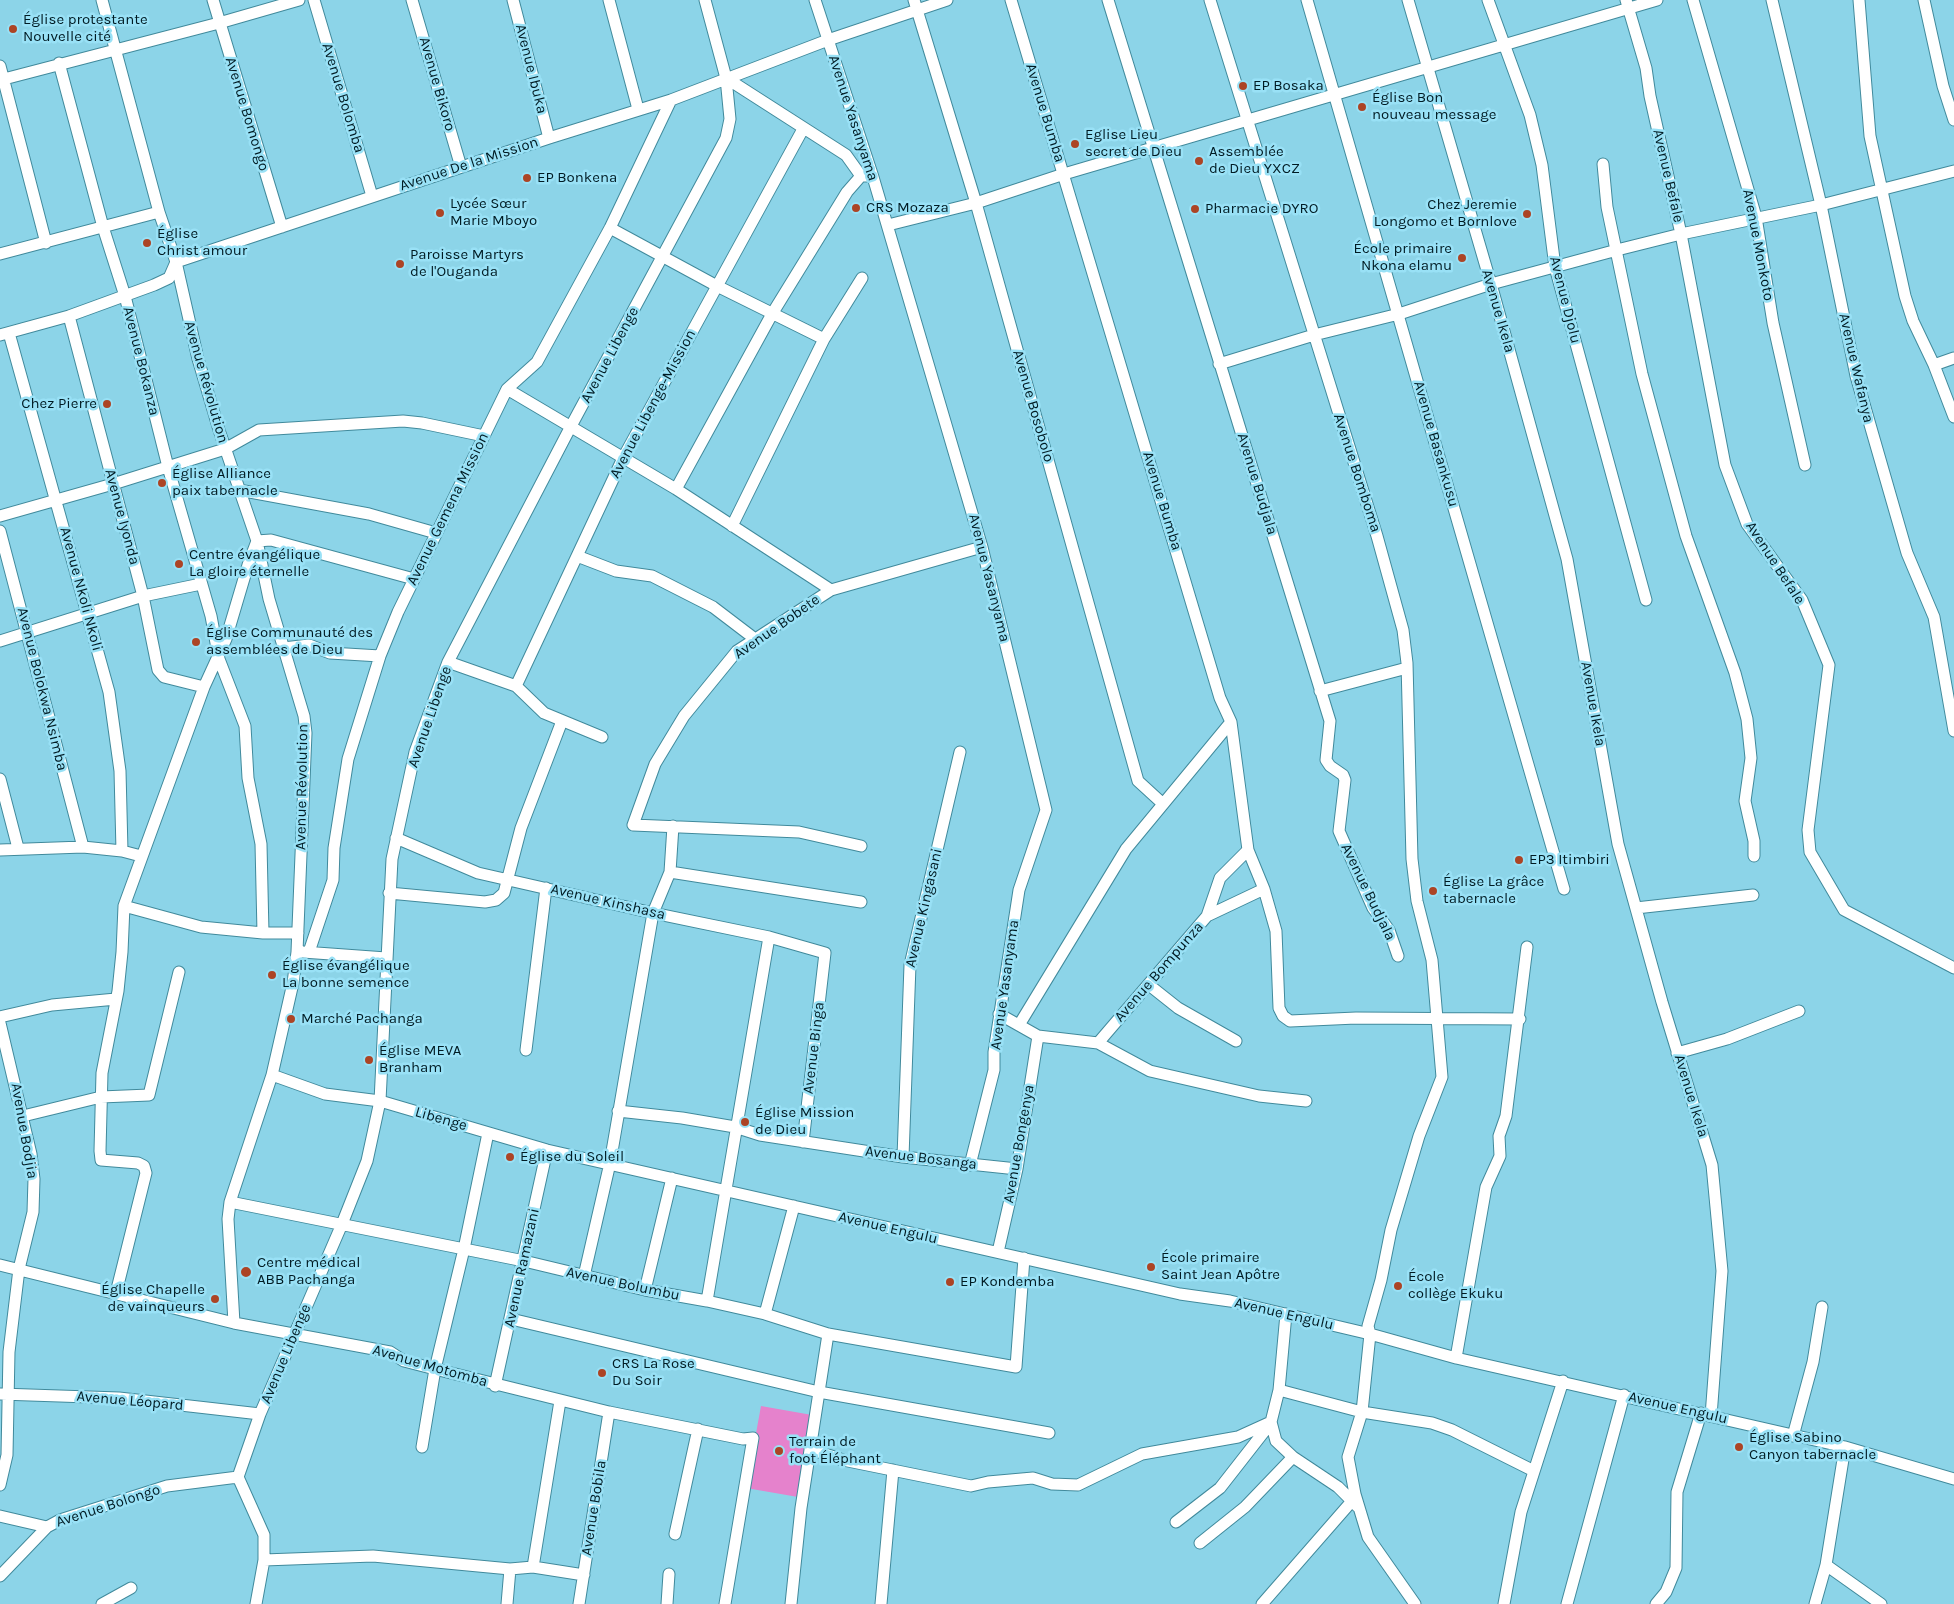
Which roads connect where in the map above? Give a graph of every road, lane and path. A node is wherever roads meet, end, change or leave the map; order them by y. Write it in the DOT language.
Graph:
graph roads {
  1 [pos="102,0"];
  2 [pos="213,0"];
  3 [pos="299,0"];
  4 [pos="314,0"];
  5 [pos="412,0"];
  6 [pos="513,0"];
  7 [pos="609,0"];
  8 [pos="705,0"];
  9 [pos="815,0"];
  10 [pos="947,0"];
  11 [pos="1011,0"];
  12 [pos="1108,0"];
  13 [pos="1210,0"];
  14 [pos="1306,0"];
  15 [pos="1408,0"];
  16 [pos="1488,0"];
  17 [pos="1656,0"];
  18 [pos="1694,0"];
  19 [pos="1772,0"];
  20 [pos="1859,0"];
  21 [pos="1924,0"];
  22 [pos="1627,4"];
  23 [pos="915,5"];
  24 [pos="219,23"];
  25 [pos="828,40"];
  26 [pos="1502,44"];
  27 [pos="115,50"];
  28 [pos="59,63"];
  29 [pos="0,66"];
  30 [pos="1427,66"];
  31 [pos="726,78"];
  32 [pos="4,79"];
  33 [pos="1334,94"];
  34 [pos="671,100"];
  35 [pos="638,109"];
  36 [pos="1246,120"];
  37 [pos="1954,120"];
  38 [pos="803,129"];
  39 [pos="549,138"];
  40 [pos="1153,148"];
  41 [pos="1603,164"];
  42 [pos="461,167"];
  43 [pos="1954,171"];
  44 [pos="1064,174"];
  45 [pos="861,176"];
  46 [pos="873,177"];
  47 [pos="1883,187"];
  48 [pos="372,196"];
  49 [pos="976,203"];
  50 [pos="1821,204"];
  51 [pos="159,212"];
  52 [pos="1756,217"];
  53 [pos="888,225"];
  54 [pos="103,227"];
  55 [pos="282,227"];
  56 [pos="610,228"];
  57 [pos="1681,234"];
  58 [pos="46,242"];
  59 [pos="1617,250"];
  60 [pos="0,254"];
  61 [pos="662,257"];
  62 [pos="176,262"];
  63 [pos="1555,267"];
  64 [pos="862,278"];
  65 [pos="1491,284"];
  66 [pos="717,286"];
  67 [pos="124,296"];
  68 [pos="772,314"];
  69 [pos="1398,314"];
  70 [pos="69,316"];
  71 [pos="5,334"];
  72 [pos="1314,335"];
  73 [pos="824,339"];
  74 [pos="1954,358"];
  75 [pos="1219,364"];
  76 [pos="1934,364"];
  77 [pos="508,389"];
  78 [pos="1954,417"];
  79 [pos="570,428"];
  80 [pos="484,436"];
  81 [pos="225,449"];
  82 [pos="623,458"];
  83 [pos="1805,464"];
  84 [pos="168,467"];
  85 [pos="113,484"];
  86 [pos="676,489"];
  87 [pos="239,490"];
  88 [pos="56,499"];
  89 [pos="0,516"];
  90 [pos="732,526"];
  91 [pos="0,531"];
  92 [pos="436,533"];
  93 [pos="257,541"];
  94 [pos="982,547"];
  95 [pos="577,556"];
  96 [pos="414,579"];
  97 [pos="201,584"];
  98 [pos="831,590"];
  99 [pos="143,596"];
  100 [pos="1646,600"];
  101 [pos="89,614"];
  102 [pos="28,632"];
  103 [pos="755,639"];
  104 [pos="0,641"];
  105 [pos="284,648"];
  106 [pos="380,656"];
  107 [pos="219,659"];
  108 [pos="448,662"];
  109 [pos="1407,668"];
  110 [pos="516,686"];
  111 [pos="204,687"];
  112 [pos="1320,691"];
  113 [pos="562,720"];
  114 [pos="1231,722"];
  115 [pos="1954,731"];
  116 [pos="602,737"];
  117 [pos="960,752"];
  118 [pos="0,779"];
  119 [pos="1162,803"];
  120 [pos="673,826"];
  121 [pos="396,838"];
  122 [pos="861,846"];
  123 [pos="83,847"];
  124 [pos="18,848"];
  125 [pos="0,850"];
  126 [pos="1248,850"];
  127 [pos="122,851"];
  128 [pos="141,856"];
  129 [pos="1754,856"];
  130 [pos="670,872"];
  131 [pos="509,879"];
  132 [pos="546,888"];
  133 [pos="1264,889"];
  134 [pos="1564,889"];
  135 [pos="389,892"];
  136 [pos="1753,895"];
  137 [pos="861,902"];
  138 [pos="124,906"];
  139 [pos="1636,908"];
  140 [pos="653,913"];
  141 [pos="1207,916"];
  142 [pos="264,933"];
  143 [pos="298,933"];
  144 [pos="769,936"];
  145 [pos="1527,947"];
  146 [pos="303,952"];
  147 [pos="825,953"];
  148 [pos="1398,956"];
  149 [pos="386,958"];
  150 [pos="1954,968"];
  151 [pos="178,972"];
  152 [pos="1149,985"];
  153 [pos="116,999"];
  154 [pos="1799,1011"];
  155 [pos="999,1014"];
  156 [pos="0,1017"];
  157 [pos="1520,1019"];
  158 [pos="1437,1020"];
  159 [pos="0,1022"];
  160 [pos="1019,1025"];
  161 [pos="1038,1036"];
  162 [pos="1236,1041"];
  163 [pos="1098,1043"];
  164 [pos="526,1050"];
  165 [pos="1678,1053"];
  166 [pos="272,1076"];
  167 [pos="102,1097"];
  168 [pos="380,1101"];
  169 [pos="1306,1101"];
  170 [pos="618,1111"];
  171 [pos="23,1116"];
  172 [pos="736,1127"];
  173 [pos="488,1133"];
  174 [pos="803,1142"];
  175 [pos="547,1150"];
  176 [pos="902,1157"];
  177 [pos="610,1163"];
  178 [pos="970,1165"];
  179 [pos="1017,1169"];
  180 [pos="672,1178"];
  181 [pos="726,1190"];
  182 [pos="230,1202"];
  183 [pos="794,1206"];
  184 [pos="342,1224"];
  185 [pos="464,1249"];
  186 [pos="998,1252"];
  187 [pos="1024,1258"];
  188 [pos="524,1261"];
  189 [pos="0,1265"];
  190 [pos="19,1269"];
  191 [pos="584,1276"];
  192 [pos="645,1290"];
  193 [pos="116,1293"];
  194 [pos="707,1301"];
  195 [pos="1822,1307"];
  196 [pos="765,1314"];
  197 [pos="1286,1314"];
  198 [pos="510,1319"];
  199 [pos="234,1323"];
  200 [pos="828,1334"];
  201 [pos="1370,1334"];
  202 [pos="294,1335"];
  203 [pos="1456,1358"];
  204 [pos="434,1369"];
  205 [pos="1563,1381"];
  206 [pos="495,1386"];
  207 [pos="1280,1390"];
  208 [pos="819,1392"];
  209 [pos="4,1394"];
  210 [pos="1624,1395"];
  211 [pos="560,1401"];
  212 [pos="609,1412"];
  213 [pos="1362,1412"];
  214 [pos="260,1414"];
  215 [pos="1706,1414"];
  216 [pos="1271,1422"];
  217 [pos="698,1429"];
  218 [pos="1049,1433"];
  219 [pos="1793,1436"];
  220 [pos="422,1447"];
  221 [pos="1845,1447"];
  222 [pos="810,1449"];
  223 [pos="1293,1457"];
  224 [pos="894,1470"];
  225 [pos="1534,1471"];
  226 [pos="238,1477"];
  227 [pos="1954,1479"];
  228 [pos="0,1485"];
  229 [pos="1356,1504"];
  230 [pos="0,1516"];
  231 [pos="1176,1522"];
  232 [pos="47,1527"];
  233 [pos="675,1534"];
  234 [pos="1200,1543"];
  235 [pos="264,1560"];
  236 [pos="1826,1565"];
  237 [pos="533,1567"];
  238 [pos="510,1569"];
  239 [pos="669,1574"];
  240 [pos="584,1575"];
  241 [pos="0,1576"];
  242 [pos="131,1588"];
  243 [pos="102,1604"];
  244 [pos="256,1604"];
  245 [pos="507,1604"];
  246 [pos="579,1604"];
  247 [pos="667,1604"];
  248 [pos="725,1604"];
  249 [pos="791,1604"];
  250 [pos="881,1604"];
  251 [pos="1262,1604"];
  252 [pos="1415,1604"];
  253 [pos="1504,1604"];
  254 [pos="1567,1604"];
  255 [pos="1656,1604"];
  256 [pos="1815,1604"];
  257 [pos="1881,1604"];
  1 -- 27 [label="street, Avenue Révolution"];
  2 -- 24 [label="street, Avenue Bomongo"];
  3 -- 24 [label="street"];
  4 -- 48 [label="street, Avenue Bolomba"];
  5 -- 42 [label="street, Avenue Bikoro"];
  6 -- 39 [label="street, Avenue Ibuka"];
  7 -- 35 [label="street"];
  8 -- 31 [label="street, Avenue Libenge"];
  9 -- 25 [label="street, Avenue Yasanyama"];
  10 -- 23 [label="street, Avenue De la Mission"];
  11 -- 44 [label="street, Avenue Bumba"];
  12 -- 40 [label="street, Avenue Budjala"];
  13 -- 36 [label="street, Avenue Bomboma"];
  14 -- 33 [label="street, Avenue Basankusu"];
  15 -- 30 [label="street, Avenue Ikela"];
  16 -- 26 [label="street, Avenue Djolu"];
  17 -- 22 [label="street"];
  18 -- 52 [label="street, Avenue Monkoto"];
  19 -- 50 [label="street, Avenue Wafanya"];
  20 -- 47 [label="street"];
  21 -- 37 [label="street"];
  22 -- 26 [label="street"];
  22 -- 57 [label="street, Avenue Befale"];
  23 -- 25 [label="street, Avenue De la Mission"];
  23 -- 49 [label="street, Avenue Bosobolo"];
  24 -- 27 [label="street"];
  24 -- 55 [label="street, Avenue Bomongo"];
  25 -- 31 [label="street, Avenue De la Mission"];
  25 -- 46 [label="street, Avenue Yasanyama"];
  26 -- 30 [label="street"];
  26 -- 63 [label="street, Avenue Djolu"];
  27 -- 28 [label="street"];
  27 -- 51 [label="street, Avenue Révolution"];
  28 -- 32 [label="street"];
  28 -- 54 [label="street, Avenue Bokanza"];
  29 -- 32 [label="street"];
  30 -- 33 [label="street"];
  30 -- 65 [label="street, Avenue Ikela"];
  31 -- 34 [label="street, Avenue De la Mission"];
  31 -- 38 [label="street"];
  31 -- 61 [label="street, Avenue Libenge"];
  32 -- 58 [label="street"];
  33 -- 36 [label="street"];
  33 -- 69 [label="street, Avenue Basankusu"];
  34 -- 35 [label="street, Avenue De la Mission"];
  34 -- 56 [label="street, Avenue Gemena Mission"];
  35 -- 39 [label="street, Avenue De la Mission"];
  36 -- 40 [label="street"];
  36 -- 72 [label="street, Avenue Bomboma"];
  38 -- 45 [label="street"];
  38 -- 66 [label="street, Avenue Libenge-Mission"];
  39 -- 42 [label="street, Avenue De la Mission"];
  40 -- 44 [label="street"];
  40 -- 75 [label="street, Avenue Budjala"];
  41 -- 59 [label="street"];
  42 -- 48 [label="street, Avenue De la Mission"];
  43 -- 47 [label="street"];
  44 -- 49 [label="street"];
  44 -- 114 [label="street, Avenue Bumba"];
  45 -- 46 [label="street"];
  45 -- 68 [label="street"];
  46 -- 53 [label="street, Avenue Yasanyama"];
  47 -- 50 [label="street"];
  47 -- 76 [label="street"];
  48 -- 55 [label="street, Avenue De la Mission"];
  49 -- 53 [label="street"];
  49 -- 119 [label="street, Avenue Bosobolo"];
  50 -- 52 [label="street"];
  50 -- 115 [label="street, Avenue Wafanya"];
  51 -- 54 [label="street"];
  51 -- 62 [label="street, Avenue Révolution"];
  52 -- 57 [label="street"];
  52 -- 83 [label="street, Avenue Monkoto"];
  53 -- 94 [label="street, Avenue Yasanyama"];
  54 -- 58 [label="street"];
  54 -- 67 [label="street, Avenue Bokanza"];
  55 -- 62 [label="street, Avenue De la Mission"];
  56 -- 61 [label="street"];
  56 -- 77 [label="street, Avenue Gemena Mission"];
  57 -- 59 [label="street"];
  57 -- 150 [label="street, Avenue Befale"];
  58 -- 60 [label="street"];
  59 -- 63 [label="street"];
  59 -- 129 [label="street"];
  61 -- 66 [label="street"];
  61 -- 79 [label="street, Avenue Libenge"];
  62 -- 67 [label="street"];
  62 -- 81 [label="street, Avenue Révolution"];
  63 -- 65 [label="street"];
  63 -- 100 [label="street, Avenue Djolu"];
  64 -- 73 [label="street"];
  65 -- 69 [label="street"];
  65 -- 139 [label="street, Avenue Ikela"];
  66 -- 68 [label="street"];
  66 -- 82 [label="street, Avenue Libenge-Mission"];
  67 -- 70 [label="street"];
  67 -- 84 [label="street, Avenue Bokanza"];
  68 -- 73 [label="street"];
  68 -- 86 [label="street"];
  69 -- 72 [label="street"];
  69 -- 134 [label="street, Avenue Basankusu"];
  70 -- 71 [label="street"];
  70 -- 85 [label="street, Avenue Iyonda"];
  71 -- 88 [label="street, Avenue Nkoli Nkoli"];
  72 -- 75 [label="street"];
  72 -- 109 [label="street, Avenue Bomboma"];
  73 -- 90 [label="street"];
  74 -- 76 [label="street"];
  75 -- 112 [label="street, Avenue Budjala"];
  76 -- 78 [label="street"];
  77 -- 79 [label="street"];
  77 -- 80 [label="street, Avenue Gemena Mission"];
  79 -- 82 [label="street"];
  79 -- 108 [label="street, Avenue Libenge"];
  80 -- 81 [label="street"];
  80 -- 92 [label="street, Avenue Gemena Mission"];
  81 -- 84 [label="street"];
  81 -- 87 [label="street, Avenue Révolution"];
  82 -- 86 [label="street"];
  82 -- 95 [label="street, Avenue Libenge-Mission"];
  84 -- 85 [label="street"];
  84 -- 97 [label="street, Avenue Bokanza"];
  85 -- 88 [label="street"];
  85 -- 99 [label="street, Avenue Iyonda"];
  86 -- 90 [label="street"];
  87 -- 92 [label="street"];
  87 -- 93 [label="street, Avenue Révolution"];
  88 -- 89 [label="street"];
  88 -- 101 [label="street, Avenue Nkoli Nkoli"];
  90 -- 98 [label="street"];
  91 -- 102 [label="street, Avenue Bolokwa Nsimba"];
  92 -- 96 [label="street, Avenue Gemena Mission"];
  93 -- 96 [label="street"];
  93 -- 105 [label="street, Avenue Révolution"];
  93 -- 107 [label="street"];
  94 -- 98 [label="street, Avenue Bobete"];
  94 -- 155 [label="street, Avenue Yasanyama"];
  95 -- 103 [label="street"];
  95 -- 110 [label="street, Avenue Libenge-Mission"];
  96 -- 106 [label="street, Avenue Gemena Mission"];
  97 -- 99 [label="street"];
  97 -- 107 [label="street, Avenue Bokanza"];
  98 -- 103 [label="street, Avenue Bobete"];
  99 -- 101 [label="street"];
  99 -- 111 [label="street, Avenue Iyonda"];
  101 -- 102 [label="street"];
  101 -- 127 [label="street, Avenue Nkoli Nkoli"];
  102 -- 104 [label="street"];
  102 -- 123 [label="street, Avenue Bolokwa Nsimba"];
  103 -- 120 [label="street, Avenue Bobete"];
  105 -- 106 [label="street"];
  105 -- 143 [label="street, Avenue Révolution"];
  106 -- 146 [label="street, Avenue Gemena Mission"];
  107 -- 111 [label="street"];
  107 -- 142 [label="street, Avenue Bokanza"];
  108 -- 110 [label="street"];
  108 -- 121 [label="street, Avenue Libenge"];
  109 -- 112 [label="street"];
  109 -- 158 [label="street, Avenue Bomboma"];
  110 -- 113 [label="street"];
  111 -- 128 [label="street"];
  112 -- 148 [label="street, Avenue Budjala"];
  113 -- 116 [label="street"];
  113 -- 131 [label="street"];
  114 -- 119 [label="street"];
  114 -- 126 [label="street, Avenue Bumba"];
  117 -- 176 [label="street, Avenue Kingasani"];
  118 -- 124 [label="street"];
  119 -- 160 [label="street"];
  120 -- 122 [label="street"];
  120 -- 130 [label="street"];
  121 -- 131 [label="street, Avenue Kinshasa"];
  121 -- 135 [label="street, Avenue Libenge"];
  123 -- 124 [label="street"];
  123 -- 127 [label="street"];
  124 -- 125 [label="street"];
  126 -- 133 [label="street, Avenue Bumba"];
  126 -- 141 [label="street, Avenue Bompunza"];
  127 -- 128 [label="street"];
  128 -- 138 [label="street"];
  130 -- 137 [label="street"];
  130 -- 140 [label="street"];
  131 -- 132 [label="street, Avenue Kinshasa"];
  131 -- 135 [label="street"];
  132 -- 140 [label="street, Avenue Kinshasa"];
  132 -- 164 [label="street"];
  133 -- 141 [label="street"];
  133 -- 158 [label="street, Avenue Bumba"];
  135 -- 149 [label="street, Avenue Libenge"];
  136 -- 139 [label="street"];
  138 -- 142 [label="street"];
  138 -- 153 [label="street"];
  139 -- 165 [label="street, Avenue Ikela"];
  140 -- 144 [label="street, Avenue Kinshasa"];
  140 -- 170 [label="street"];
  141 -- 152 [label="street, Avenue Bompunza"];
  142 -- 143 [label="street"];
  143 -- 146 [label="street, Avenue Révolution"];
  144 -- 147 [label="street, Avenue Kinshasa"];
  144 -- 172 [label="street"];
  145 -- 157 [label="street"];
  146 -- 149 [label="street"];
  146 -- 166 [label="street, Avenue Révolution"];
  147 -- 174 [label="street, Avenue Binga"];
  149 -- 168 [label="street, Avenue Libenge"];
  151 -- 167 [label="street"];
  152 -- 162 [label="street"];
  152 -- 163 [label="street, Avenue Bompunza"];
  153 -- 156 [label="street"];
  153 -- 167 [label="street"];
  154 -- 165 [label="street"];
  155 -- 160 [label="street"];
  155 -- 178 [label="street, Avenue Yasanyama"];
  157 -- 158 [label="street"];
  157 -- 203 [label="street"];
  158 -- 201 [label="street, Avenue Bomboma"];
  159 -- 171 [label="street, Avenue Bodjia"];
  160 -- 161 [label="street"];
  161 -- 163 [label="street"];
  161 -- 179 [label="street, Avenue Bongenya"];
  163 -- 169 [label="street"];
  165 -- 215 [label="street, Avenue Ikela"];
  166 -- 168 [label="street, Libenge"];
  166 -- 182 [label="street, Avenue Révolution"];
  167 -- 171 [label="street"];
  167 -- 193 [label="street"];
  168 -- 173 [label="street, Libenge"];
  168 -- 184 [label="street, Avenue Libenge"];
  170 -- 172 [label="street, Avenue Bosanga"];
  170 -- 177 [label="street"];
  171 -- 190 [label="street, Avenue Bodjia"];
  172 -- 174 [label="street, Avenue Bosanga"];
  172 -- 181 [label="street"];
  173 -- 175 [label="street, Libenge"];
  173 -- 185 [label="street"];
  174 -- 176 [label="street, Avenue Bosanga"];
  175 -- 177 [label="street, Libenge"];
  175 -- 188 [label="street, Avenue Ramazani"];
  176 -- 178 [label="street, Avenue Bosanga"];
  177 -- 180 [label="street, Avenue Engulu"];
  177 -- 191 [label="street"];
  178 -- 179 [label="street, Avenue Bosanga"];
  179 -- 186 [label="street, Avenue Bongenya"];
  180 -- 181 [label="street, Avenue Engulu"];
  180 -- 192 [label="street"];
  181 -- 183 [label="street, Avenue Engulu"];
  181 -- 194 [label="street"];
  182 -- 184 [label="street, Avenue Bolumbu"];
  182 -- 199 [label="street, Avenue Révolution"];
  183 -- 186 [label="street, Avenue Engulu"];
  183 -- 196 [label="street"];
  184 -- 185 [label="street, Avenue Bolumbu"];
  184 -- 202 [label="street, Avenue Libenge"];
  185 -- 188 [label="street, Avenue Bolumbu"];
  185 -- 204 [label="street"];
  186 -- 187 [label="street, Avenue Engulu"];
  187 -- 197 [label="street, Avenue Engulu"];
  187 -- 200 [label="street, Avenue Bolumbu"];
  188 -- 191 [label="street, Avenue Bolumbu"];
  188 -- 198 [label="street, Avenue Ramazani"];
  189 -- 190 [label="street, Avenue Motomba"];
  190 -- 193 [label="street, Avenue Motomba"];
  190 -- 209 [label="street, Avenue Bodjia"];
  191 -- 192 [label="street, Avenue Bolumbu"];
  192 -- 194 [label="street, Avenue Bolumbu"];
  193 -- 199 [label="street, Avenue Motomba"];
  194 -- 196 [label="street, Avenue Bolumbu"];
  195 -- 219 [label="street"];
  196 -- 200 [label="street, Avenue Bolumbu"];
  197 -- 201 [label="street, Avenue Engulu"];
  197 -- 207 [label="street"];
  198 -- 206 [label="street, Avenue Ramazani"];
  198 -- 208 [label="street"];
  199 -- 202 [label="street, Avenue Motomba"];
  200 -- 208 [label="street"];
  201 -- 203 [label="street, Avenue Engulu"];
  201 -- 213 [label="street, Avenue Bomboma"];
  202 -- 204 [label="street, Avenue Motomba"];
  202 -- 214 [label="street, Avenue Libenge"];
  203 -- 205 [label="street, Avenue Engulu"];
  204 -- 206 [label="street, Avenue Motomba"];
  204 -- 220 [label="street"];
  205 -- 210 [label="street, Avenue Engulu"];
  205 -- 225 [label="street"];
  206 -- 211 [label="street, Avenue Motomba"];
  207 -- 213 [label="street"];
  207 -- 216 [label="street"];
  208 -- 218 [label="street"];
  208 -- 222 [label="street"];
  209 -- 214 [label="street, Avenue Léopard"];
  209 -- 228 [label="street, Avenue Bodjia"];
  210 -- 215 [label="street, Avenue Engulu"];
  210 -- 254 [label="street"];
  211 -- 212 [label="street, Avenue Motomba"];
  211 -- 237 [label="street"];
  212 -- 217 [label="street, Avenue Motomba"];
  212 -- 240 [label="street, Avenue Bobila"];
  213 -- 225 [label="street"];
  213 -- 229 [label="street, Avenue Bomboma"];
  214 -- 226 [label="street, Avenue Libenge"];
  215 -- 219 [label="street, Avenue Engulu"];
  215 -- 255 [label="street, Avenue Ikela"];
  216 -- 223 [label="street"];
  216 -- 224 [label="street"];
  216 -- 231 [label="street"];
  217 -- 233 [label="street"];
  217 -- 248 [label="street, Avenue Motomba"];
  219 -- 221 [label="street, Avenue Engulu"];
  221 -- 227 [label="street, Avenue Engulu"];
  221 -- 236 [label="street"];
  222 -- 224 [label="street"];
  222 -- 249 [label="street"];
  223 -- 229 [label="street"];
  223 -- 234 [label="street"];
  224 -- 250 [label="street"];
  225 -- 253 [label="street"];
  226 -- 232 [label="street, Avenue Bolongo"];
  226 -- 235 [label="street"];
  229 -- 251 [label="street"];
  229 -- 252 [label="street, Avenue Bomboma"];
  230 -- 232 [label="street"];
  232 -- 241 [label="street, Avenue Bolongo"];
  235 -- 238 [label="street"];
  235 -- 244 [label="street"];
  236 -- 256 [label="street"];
  236 -- 257 [label="street"];
  237 -- 238 [label="street"];
  237 -- 240 [label="street"];
  238 -- 245 [label="street"];
  239 -- 247 [label="street"];
  240 -- 246 [label="street, Avenue Bobila"];
  242 -- 243 [label="street"];
}
